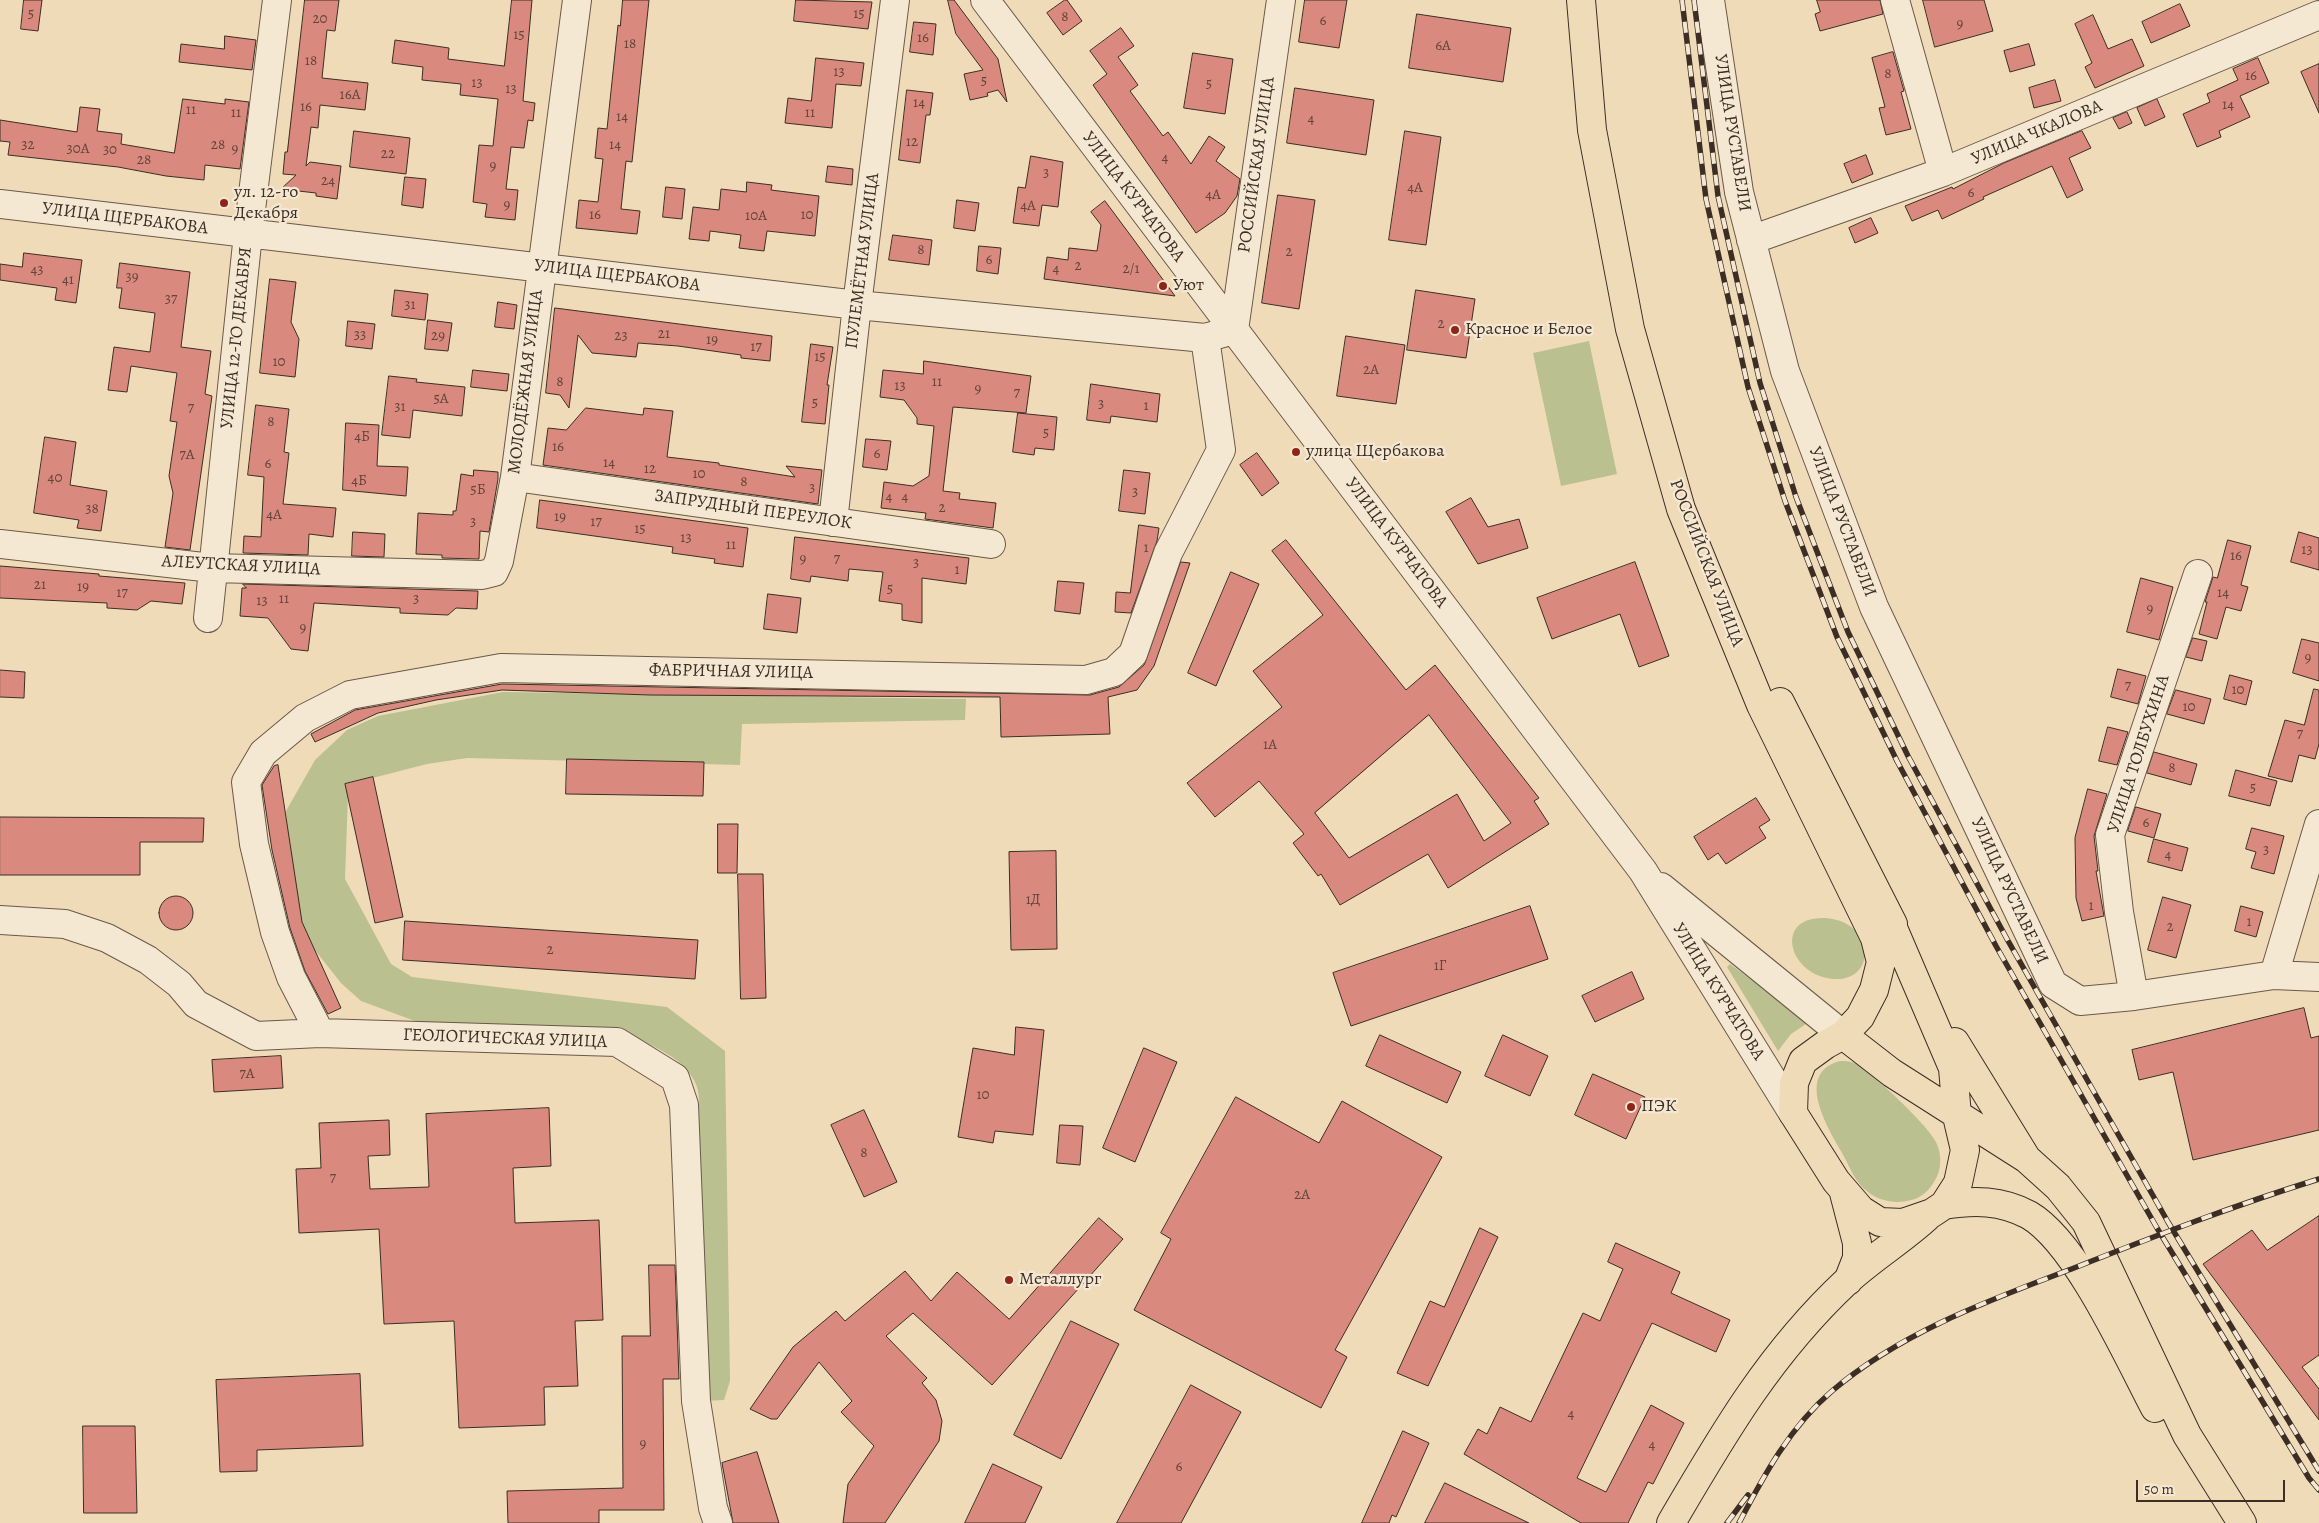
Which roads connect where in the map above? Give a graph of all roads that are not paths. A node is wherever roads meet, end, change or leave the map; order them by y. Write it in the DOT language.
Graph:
graph roads {
  1 [pos="277,0"];
  2 [pos="576,0"];
  3 [pos="895,0"];
  4 [pos="985,0"];
  5 [pos="1280,0"];
  6 [pos="1581,0"];
  7 [pos="1599,0"];
  8 [pos="1710,0"];
  9 [pos="1895,0"];
  10 [pos="2319,15"];
  11 [pos="1943,172"];
  12 [pos="0,204"];
  13 [pos="248,234"];
  14 [pos="1751,240"];
  15 [pos="541,268"];
  16 [pos="857,305"];
  17 [pos="1234,330"];
  18 [pos="1205,338"];
  19 [pos="515,477"];
  20 [pos="833,522"];
  21 [pos="0,544"];
  22 [pos="991,544"];
  23 [pos="212,568"];
  24 [pos="2198,574"];
  25 [pos="482,575"];
  26 [pos="208,618"];
  27 [pos="2319,824"];
  28 [pos="1643,872"];
  29 [pos="1884,907"];
  30 [pos="0,920"];
  31 [pos="2274,975"];
  32 [pos="2319,978"];
  33 [pos="2134,996"];
  34 [pos="320,1033"];
  35 [pos="1844,1035"];
  36 [pos="1793,1113"];
  37 [pos="1957,1116"];
  38 [pos="2027,1159"];
  39 [pos="1842,1190"];
  40 [pos="1938,1209"];
  41 [pos="1848,1281"];
  42 [pos="2103,1284"];
  43 [pos="718,1523"];
  44 [pos="1671,1523"];
  45 [pos="2226,1523"];
  46 [pos="2242,1523"];
  1 -- 13 [label="street, УЛИЦА 12-ГО ДЕКАБРЯ"];
  2 -- 15 [label="street, МОЛОДЁЖНАЯ УЛИЦА"];
  3 -- 16 [label="street, ПУЛЕМЁТНАЯ УЛИЦА"];
  4 -- 17 [label="street, УЛИЦА КУРЧАТОВА"];
  5 -- 17 [label="street, РОССИЙСКАЯ УЛИЦА"];
  6 -- 35 [label="main road, РОССИЙСКАЯ УЛИЦА"];
  7 -- 29 [label="main road, РОССИЙСКАЯ УЛИЦА"];
  8 -- 14 [label="street, УЛИЦА РУСТАВЕЛИ"];
  9 -- 11 [label="street"];
  10 -- 11 [label="street, УЛИЦА ЧКАЛОВА"];
  11 -- 14 [label="street, УЛИЦА ЧКАЛОВА"];
  12 -- 13 [label="street, УЛИЦА ЩЕРБАКОВА"];
  13 -- 15 [label="street, УЛИЦА ЩЕРБАКОВА"];
  13 -- 23 [label="street, УЛИЦА 12-ГО ДЕКАБРЯ"];
  14 -- 33 [label="street, УЛИЦА РУСТАВЕЛИ"];
  15 -- 16 [label="street, УЛИЦА ЩЕРБАКОВА"];
  15 -- 19 [label="street, МОЛОДЁЖНАЯ УЛИЦА"];
  16 -- 18 [label="street, УЛИЦА ЩЕРБАКОВА"];
  16 -- 20 [label="street, ПУЛЕМЁТНАЯ УЛИЦА"];
  17 -- 18 [label="street, УЛИЦА ЩЕРБАКОВА"];
  17 -- 28 [label="street, УЛИЦА КУРЧАТОВА"];
  18 -- 34 [label="street, ФАБРИЧНАЯ УЛИЦА"];
  19 -- 20 [label="street, ЗАПРУДНЫЙ ПЕРЕУЛОК"];
  19 -- 25 [label="street, МОЛОДЁЖНАЯ УЛИЦА"];
  20 -- 22 [label="street, ЗАПРУДНЫЙ ПЕРЕУЛОК"];
  21 -- 23 [label="street, АЛЕУТСКАЯ УЛИЦА"];
  23 -- 25 [label="street, АЛЕУТСКАЯ УЛИЦА"];
  23 -- 26 [label="street, УЛИЦА 12-ГО ДЕКАБРЯ"];
  24 -- 33 [label="street, УЛИЦА ТОЛБУХИНА"];
  27 -- 31 [label="street"];
  28 -- 35 [label="street, УЛИЦА КУРЧАТОВА"];
  28 -- 36 [label="street, УЛИЦА КУРЧАТОВА"];
  29 -- 37 [label="main road"];
  29 -- 38 [label="main road"];
  30 -- 34 [label="street, ГЕОЛОГИЧЕСКАЯ УЛИЦА"];
  31 -- 32 [label="street"];
  31 -- 33 [label="street"];
  34 -- 43 [label="street, ГЕОЛОГИЧЕСКАЯ УЛИЦА"];
  35 -- 36 [label="main road"];
  35 -- 37 [label="main road"];
  36 -- 39 [label="main road"];
  37 -- 38 [label="main road"];
  37 -- 40 [label="main road"];
  38 -- 42 [label="main road"];
  39 -- 40 [label="main road"];
  39 -- 41 [label="main road"];
  40 -- 41 [label="main road"];
  40 -- 42 [label="main road"];
  41 -- 44 [label="main road"];
  42 -- 45 [label="main road"];
  42 -- 46 [label="main road"];
}
